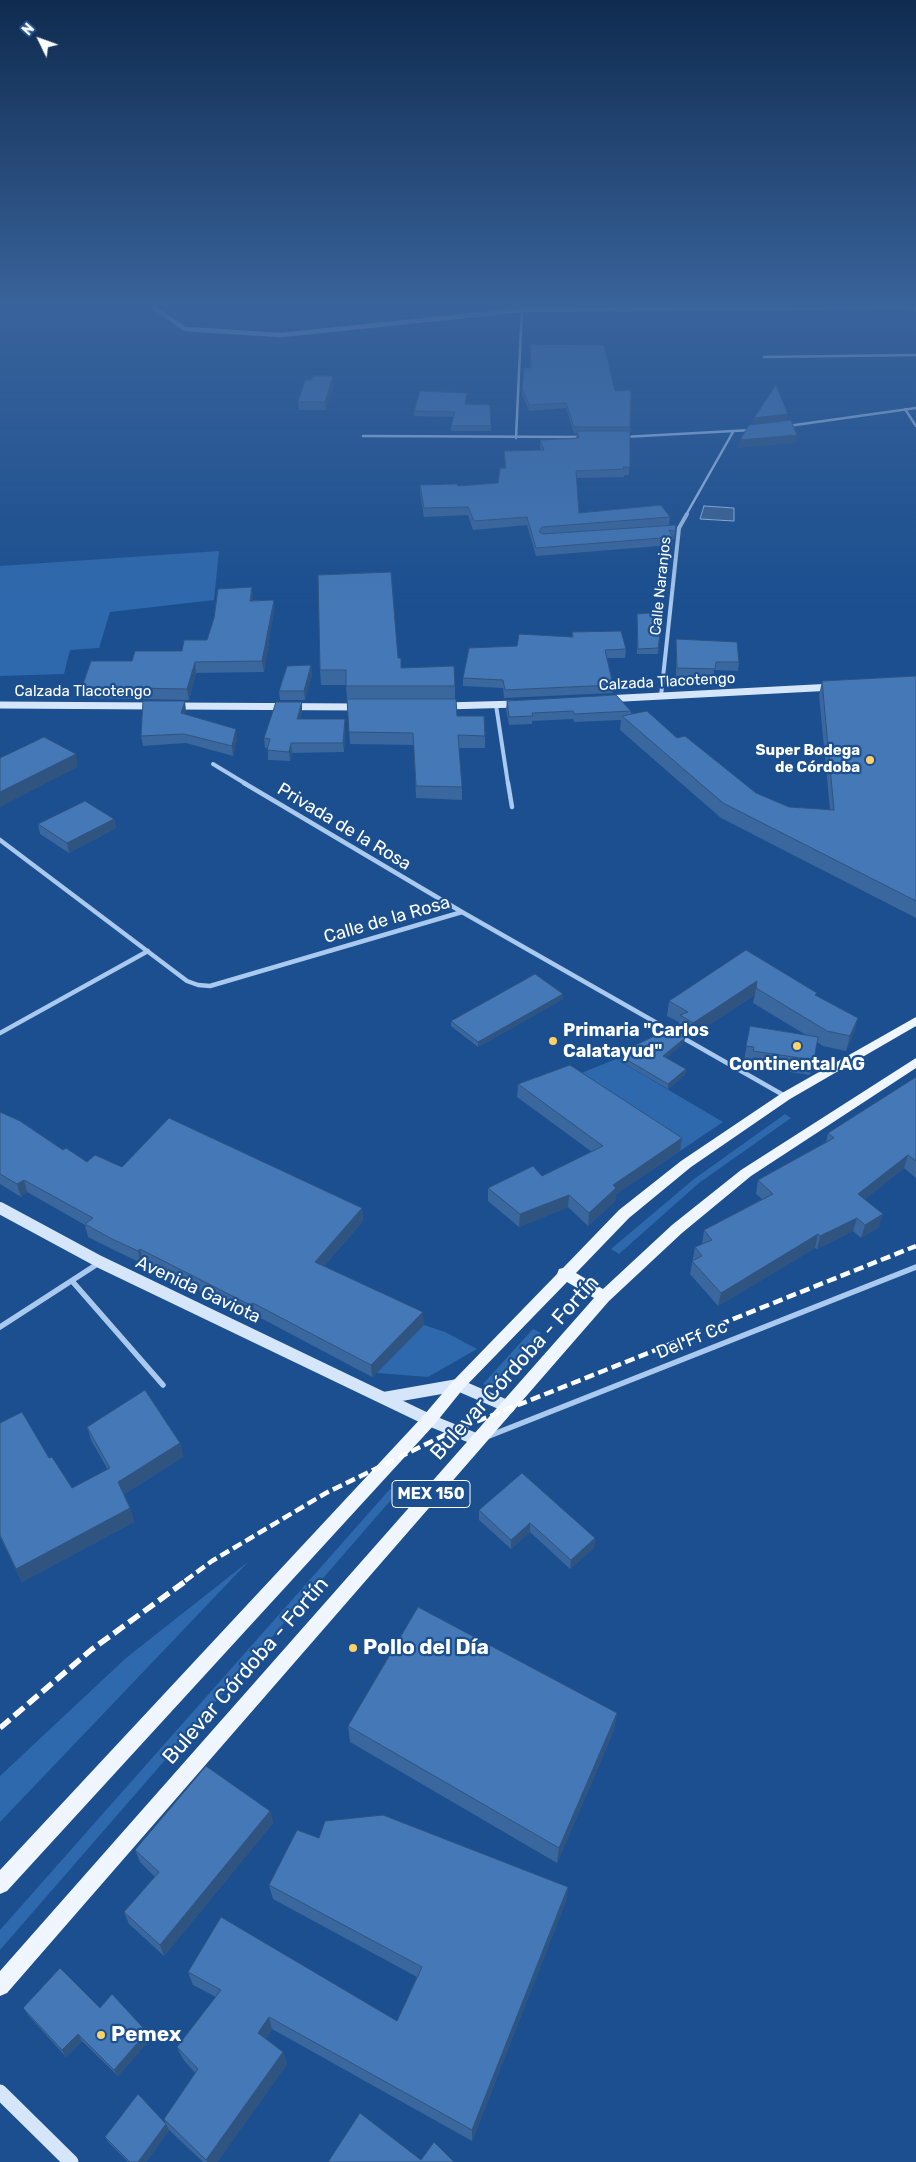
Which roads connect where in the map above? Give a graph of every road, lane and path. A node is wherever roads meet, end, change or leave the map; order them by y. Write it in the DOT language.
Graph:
graph roads {
  1 [pos="517,408"];
  2 [pos="916,408"];
  3 [pos="905,409"];
  4 [pos="787,426"];
  5 [pos="916,426"];
  6 [pos="760,429"];
  7 [pos="733,432"];
  8 [pos="363,436"];
  9 [pos="584,437"];
  10 [pos="613,437"];
  11 [pos="516,438"];
  12 [pos="669,528"];
  13 [pos="679,528"];
  14 [pos="838,687"];
  15 [pos="661,696"];
  16 [pos="596,700"];
  17 [pos="531,703"];
  18 [pos="0,705"];
  19 [pos="496,705"];
  20 [pos="436,706"];
  21 [pos="366,707"];
  22 [pos="213,764"];
  23 [pos="512,807"];
  24 [pos="0,840"];
  25 [pos="462,912"];
  26 [pos="148,951"];
  27 [pos="916,1021"];
  28 [pos="0,1033"];
  29 [pos="916,1062"];
  30 [pos="786,1096"];
  31 [pos="0,1208"];
  32 [pos="100,1262"];
  33 [pos="916,1267"];
  34 [pos="564,1273"];
  35 [pos="72,1281"];
  36 [pos="604,1297"];
  37 [pos="0,1327"];
  38 [pos="164,1384"];
  39 [pos="458,1385"];
  40 [pos="384,1398"];
  41 [pos="508,1407"];
  42 [pos="429,1420"];
  43 [pos="478,1440"];
  44 [pos="0,1884"];
  45 [pos="0,1986"];
  46 [pos="0,2092"];
  47 [pos="71,2162"];
  1 -- 11 [label="street"];
  2 -- 3 [label="street"];
  3 -- 4 [label="street"];
  3 -- 5 [label="street"];
  6 -- 7 [label="street"];
  7 -- 10 [label="street"];
  7 -- 13 [label="street, Calle Naranjos"];
  8 -- 11 [label="street"];
  9 -- 11 [label="street"];
  12 -- 13 [label="street"];
  13 -- 15 [label="street, Calle Naranjos"];
  14 -- 15 [label="street, Calzada Tlacotengo"];
  15 -- 16 [label="street, Calzada Tlacotengo"];
  17 -- 19 [label="street"];
  18 -- 21 [label="street, Calzada Tlacotengo"];
  19 -- 20 [label="street"];
  19 -- 23 [label="street"];
  22 -- 25 [label="street, Privada de la Rosa"];
  24 -- 26 [label="street, Calle de la Rosa"];
  25 -- 26 [label="street, Calle de la Rosa"];
  25 -- 30 [label="street, Calle de la Rosa"];
  26 -- 28 [label="street"];
  27 -- 30 [label="main road, Bulevar Córdoba - Fortín / MEX 150"];
  29 -- 36 [label="main road, Bulevar Córdoba - Fortín / MEX 150"];
  30 -- 34 [label="main road, Bulevar Córdoba - Fortín / MEX 150"];
  31 -- 32 [label="street, Avenida Gaviota"];
  32 -- 35 [label="street"];
  32 -- 40 [label="street, Avenida Gaviota"];
  33 -- 43 [label="street, Del Ff Cc"];
  34 -- 36 [label="main road"];
  34 -- 39 [label="main road, Bulevar Córdoba - Fortín / MEX 150"];
  35 -- 37 [label="street"];
  35 -- 38 [label="street"];
  36 -- 41 [label="main road, Bulevar Córdoba - Fortín / MEX 150"];
  39 -- 40 [label="street"];
  39 -- 41 [label="street"];
  39 -- 42 [label="main road, Bulevar Córdoba - Fortín / MEX 150"];
  40 -- 42 [label="street, Avenida Gaviota"];
  41 -- 43 [label="main road, Bulevar Córdoba - Fortín / MEX 150"];
  42 -- 43 [label="street, Avenida Gaviota"];
  42 -- 44 [label="main road, Bulevar Córdoba - Fortín / MEX 150"];
  43 -- 45 [label="main road, Bulevar Córdoba - Fortín / MEX 150"];
  46 -- 47 [label="street"];
}
